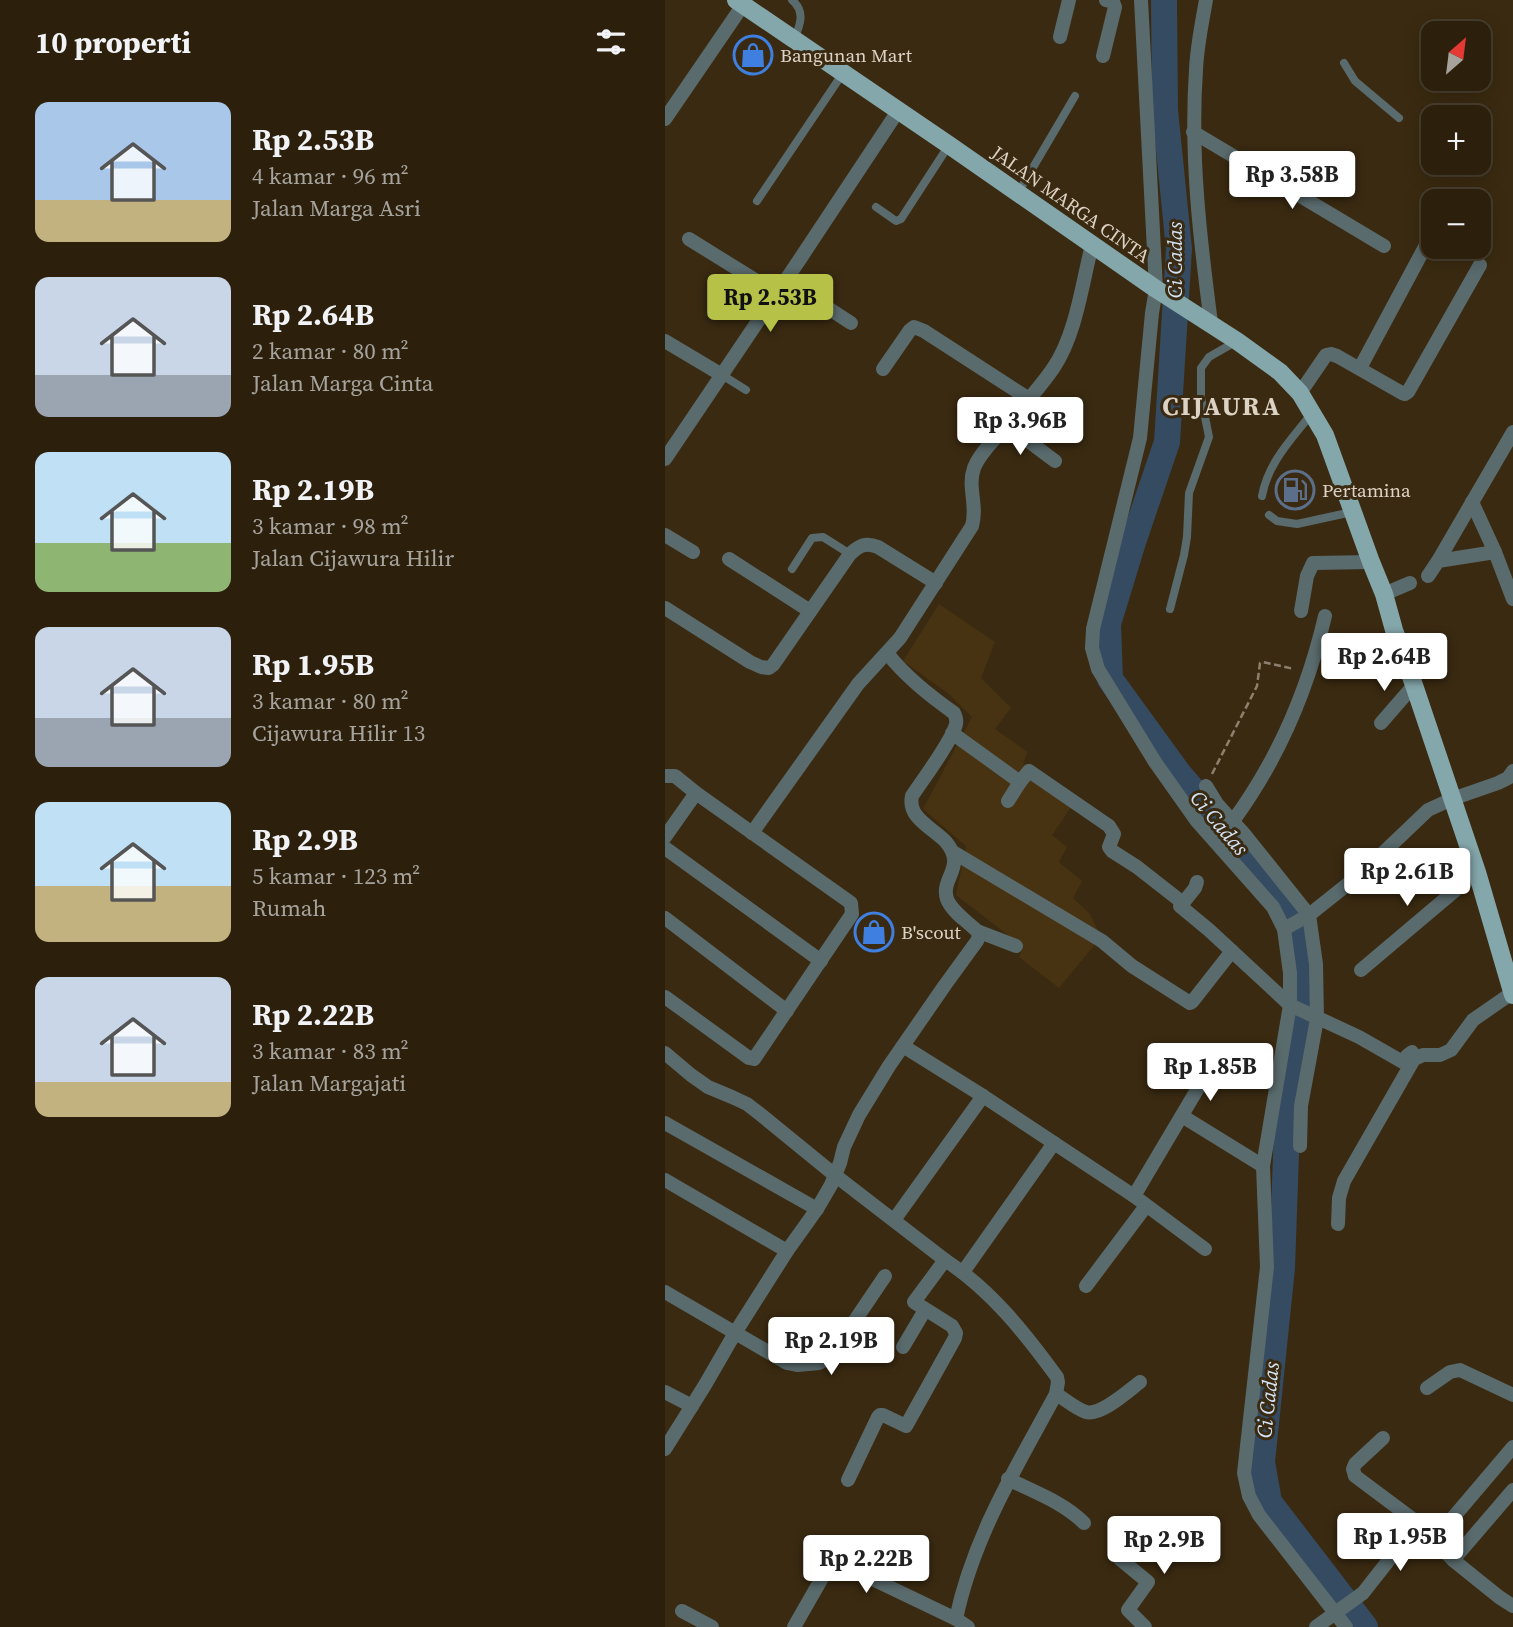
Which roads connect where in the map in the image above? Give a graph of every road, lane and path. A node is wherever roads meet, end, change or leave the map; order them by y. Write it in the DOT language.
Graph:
graph roads {
  1 [pos="792,0"];
  2 [pos="1069,0"];
  3 [pos="1106,0"];
  4 [pos="1141,0"];
  5 [pos="1206,0"];
  6 [pos="740,2"];
  7 [pos="1060,37"];
  8 [pos="794,40"];
  9 [pos="1103,56"];
  10 [pos="1344,63"];
  11 [pos="843,73"];
  12 [pos="1075,96"];
  13 [pos="898,111"];
  14 [pos="1399,118"];
  15 [pos="665,119"];
  16 [pos="1193,132"];
  17 [pos="949,145"];
  18 [pos="1017,193"];
  19 [pos="757,201"];
  20 [pos="876,207"];
  21 [pos="689,239"];
  22 [pos="1092,245"];
  23 [pos="1384,246"];
  24 [pos="1421,254"];
  25 [pos="1480,265"];
  26 [pos="785,281"];
  27 [pos="1156,289"];
  28 [pos="776,293"];
  29 [pos="1205,319"];
  30 [pos="851,323"];
  31 [pos="665,341"];
  32 [pos="1237,341"];
  33 [pos="1360,368"];
  34 [pos="883,369"];
  35 [pos="722,375"];
  36 [pos="746,390"];
  37 [pos="1300,393"];
  38 [pos="1029,399"];
  39 [pos="1313,412"];
  40 [pos="1007,425"];
  41 [pos="1513,432"];
  42 [pos="666,454"];
  43 [pos="1055,461"];
  44 [pos="1262,496"];
  45 [pos="1472,502"];
  46 [pos="1352,512"];
  47 [pos="1269,514"];
  48 [pos="665,535"];
  49 [pos="693,552"];
  50 [pos="1495,552"];
  51 [pos="850,554"];
  52 [pos="729,559"];
  53 [pos="1438,561"];
  54 [pos="1371,562"];
  55 [pos="792,569"];
  56 [pos="1428,576"];
  57 [pos="936,583"];
  58 [pos="1410,583"];
  59 [pos="1384,594"];
  60 [pos="1513,599"];
  61 [pos="665,608"];
  62 [pos="1170,609"];
  63 [pos="810,611"];
  64 [pos="1301,611"];
  65 [pos="1325,616"];
  66 [pos="1394,630"];
  67 [pos="1321,632"];
  68 [pos="887,653"];
  69 [pos="1308,672"];
  70 [pos="1414,685"];
  71 [pos="1381,723"];
  72 [pos="953,733"];
  73 [pos="665,776"];
  74 [pos="1511,776"];
  75 [pos="1020,782"];
  76 [pos="1206,786"];
  77 [pos="696,793"];
  78 [pos="1008,801"];
  79 [pos="1216,804"];
  80 [pos="1455,806"];
  81 [pos="1198,818"];
  82 [pos="1233,821"];
  83 [pos="751,833"];
  84 [pos="665,837"];
  85 [pos="665,848"];
  86 [pos="953,852"];
  87 [pos="1477,872"];
  88 [pos="1197,882"];
  89 [pos="1183,903"];
  90 [pos="1306,916"];
  91 [pos="665,918"];
  92 [pos="1287,928"];
  93 [pos="977,931"];
  94 [pos="1016,947"];
  95 [pos="1233,951"];
  96 [pos="821,961"];
  97 [pos="1360,970"];
  98 [pos="1513,994"];
  99 [pos="665,996"];
  100 [pos="1294,1007"];
  101 [pos="787,1011"];
  102 [pos="1316,1018"];
  103 [pos="903,1046"];
  104 [pos="1412,1052"];
  105 [pos="665,1053"];
  106 [pos="1207,1073"];
  107 [pos="983,1096"];
  108 [pos="1182,1116"];
  109 [pos="665,1123"];
  110 [pos="1054,1143"];
  111 [pos="1300,1146"];
  112 [pos="1263,1166"];
  113 [pos="835,1176"];
  114 [pos="665,1180"];
  115 [pos="1140,1201"];
  116 [pos="817,1209"];
  117 [pos="894,1220"];
  118 [pos="1338,1224"];
  119 [pos="1205,1249"];
  120 [pos="787,1251"];
  121 [pos="945,1260"];
  122 [pos="963,1272"];
  123 [pos="885,1276"];
  124 [pos="1086,1286"];
  125 [pos="665,1292"];
  126 [pos="925,1310"];
  127 [pos="735,1333"];
  128 [pos="903,1347"];
  129 [pos="1140,1382"];
  130 [pos="1427,1388"];
  131 [pos="665,1392"];
  132 [pos="1056,1394"];
  133 [pos="1513,1395"];
  134 [pos="692,1406"];
  135 [pos="1383,1438"];
  136 [pos="1513,1447"];
  137 [pos="665,1449"];
  138 [pos="1008,1479"];
  139 [pos="848,1480"];
  140 [pos="1513,1490"];
  141 [pos="1084,1523"];
  142 [pos="1418,1523"];
  143 [pos="1434,1540"];
  144 [pos="1120,1559"];
  145 [pos="1453,1560"];
  146 [pos="1513,1606"];
  147 [pos="1338,1610"];
  148 [pos="683,1620"];
  149 [pos="962,1623"];
  150 [pos="712,1627"];
  151 [pos="794,1627"];
  152 [pos="1145,1627"];
  153 [pos="1316,1627"];
  154 [pos="1346,1627"];
  1 -- 8 [label="lane"];
  2 -- 7 [label="street"];
  3 -- 9 [label="street"];
  4 -- 27 [label="street"];
  5 -- 16 [label="street"];
  6 -- 8 [label="main road, JALAN MARGA CINTA"];
  6 -- 15 [label="street"];
  8 -- 11 [label="main road, JALAN MARGA CINTA"];
  10 -- 14 [label="lane"];
  11 -- 13 [label="main road, JALAN MARGA CINTA"];
  11 -- 19 [label="lane"];
  12 -- 18 [label="lane"];
  13 -- 17 [label="main road, JALAN MARGA CINTA"];
  13 -- 26 [label="street"];
  16 -- 23 [label="street"];
  16 -- 29 [label="street"];
  17 -- 18 [label="main road, JALAN MARGA CINTA"];
  17 -- 20 [label="lane"];
  18 -- 22 [label="main road, JALAN MARGA CINTA"];
  21 -- 28 [label="street"];
  22 -- 27 [label="main road, JALAN MARGA CINTA"];
  22 -- 38 [label="street"];
  24 -- 33 [label="street"];
  25 -- 33 [label="street"];
  26 -- 28 [label="street"];
  26 -- 30 [label="street"];
  27 -- 29 [label="main road, JALAN MARGA CINTA"];
  27 -- 81 [label="street"];
  28 -- 35 [label="street"];
  29 -- 32 [label="main road, JALAN MARGA CINTA"];
  31 -- 35 [label="street"];
  32 -- 37 [label="main road, JALAN MARGA CINTA"];
  32 -- 62 [label="lane"];
  33 -- 37 [label="street"];
  34 -- 38 [label="street"];
  35 -- 36 [label="lane"];
  35 -- 42 [label="street"];
  37 -- 39 [label="main road, JALAN MARGA CINTA"];
  38 -- 40 [label="street"];
  39 -- 44 [label="lane"];
  39 -- 46 [label="main road, JALAN MARGA CINTA"];
  40 -- 43 [label="street"];
  40 -- 57 [label="street"];
  41 -- 45 [label="street"];
  45 -- 50 [label="street"];
  45 -- 53 [label="street"];
  46 -- 47 [label="lane"];
  46 -- 54 [label="main road, JALAN MARGA CINTA"];
  48 -- 49 [label="street"];
  50 -- 53 [label="street"];
  50 -- 60 [label="street"];
  51 -- 55 [label="lane"];
  51 -- 57 [label="street"];
  51 -- 63 [label="street"];
  52 -- 63 [label="street"];
  53 -- 56 [label="street"];
  54 -- 59 [label="main road, JALAN MARGA CINTA"];
  54 -- 64 [label="street"];
  57 -- 68 [label="street"];
  58 -- 59 [label="street"];
  59 -- 66 [label="main road, JALAN MARGA CINTA"];
  61 -- 63 [label="street"];
  65 -- 67 [label="street"];
  66 -- 67 [label="path"];
  66 -- 70 [label="main road, JALAN MARGA CINTA"];
  67 -- 69 [label="street"];
  68 -- 72 [label="street"];
  68 -- 83 [label="street"];
  69 -- 76 [label="path"];
  69 -- 82 [label="street"];
  70 -- 71 [label="street"];
  70 -- 80 [label="main road, JALAN MARGA CINTA"];
  72 -- 75 [label="street"];
  72 -- 86 [label="street"];
  73 -- 77 [label="street"];
  74 -- 80 [label="street"];
  75 -- 78 [label="street"];
  75 -- 89 [label="street"];
  76 -- 79 [label="street"];
  77 -- 83 [label="street"];
  77 -- 84 [label="street"];
  79 -- 81 [label="street"];
  79 -- 82 [label="street"];
  80 -- 87 [label="main road, JALAN MARGA CINTA"];
  80 -- 90 [label="street"];
  81 -- 92 [label="street"];
  82 -- 90 [label="street"];
  83 -- 96 [label="street"];
  85 -- 96 [label="street"];
  86 -- 93 [label="street"];
  86 -- 95 [label="street"];
  87 -- 97 [label="street"];
  87 -- 98 [label="main road, JALAN MARGA CINTA"];
  88 -- 89 [label="street"];
  89 -- 95 [label="street"];
  90 -- 92 [label="street"];
  90 -- 102 [label="street"];
  91 -- 101 [label="street"];
  92 -- 100 [label="street"];
  93 -- 94 [label="street"];
  93 -- 103 [label="street"];
  95 -- 100 [label="street"];
  96 -- 101 [label="street"];
  98 -- 118 [label="street"];
  99 -- 101 [label="street"];
  100 -- 102 [label="street"];
  100 -- 112 [label="street"];
  102 -- 104 [label="street"];
  102 -- 111 [label="street"];
  103 -- 107 [label="street"];
  103 -- 113 [label="street"];
  105 -- 113 [label="street"];
  106 -- 108 [label="street"];
  107 -- 110 [label="street"];
  107 -- 117 [label="street"];
  108 -- 112 [label="street"];
  108 -- 115 [label="street"];
  109 -- 116 [label="street"];
  110 -- 115 [label="street"];
  110 -- 122 [label="street"];
  112 -- 147 [label="street"];
  113 -- 116 [label="street"];
  113 -- 117 [label="street"];
  114 -- 120 [label="street"];
  115 -- 119 [label="street"];
  115 -- 124 [label="street"];
  116 -- 120 [label="street"];
  117 -- 121 [label="street"];
  120 -- 127 [label="street"];
  121 -- 122 [label="street"];
  121 -- 126 [label="street"];
  122 -- 132 [label="street"];
  123 -- 127 [label="street"];
  125 -- 127 [label="street"];
  126 -- 128 [label="street"];
  126 -- 139 [label="street"];
  127 -- 134 [label="street"];
  129 -- 132 [label="street"];
  130 -- 133 [label="street"];
  131 -- 134 [label="street"];
  132 -- 138 [label="street"];
  134 -- 137 [label="street"];
  135 -- 142 [label="street"];
  136 -- 143 [label="street"];
  138 -- 141 [label="street"];
  138 -- 149 [label="street"];
  140 -- 145 [label="street"];
  142 -- 143 [label="street"];
  142 -- 147 [label="street"];
  143 -- 145 [label="street"];
  144 -- 152 [label="street"];
  145 -- 146 [label="street"];
  147 -- 153 [label="street"];
  147 -- 154 [label="street"];
  148 -- 150 [label="street"];
  149 -- 151 [label="street"];
}
